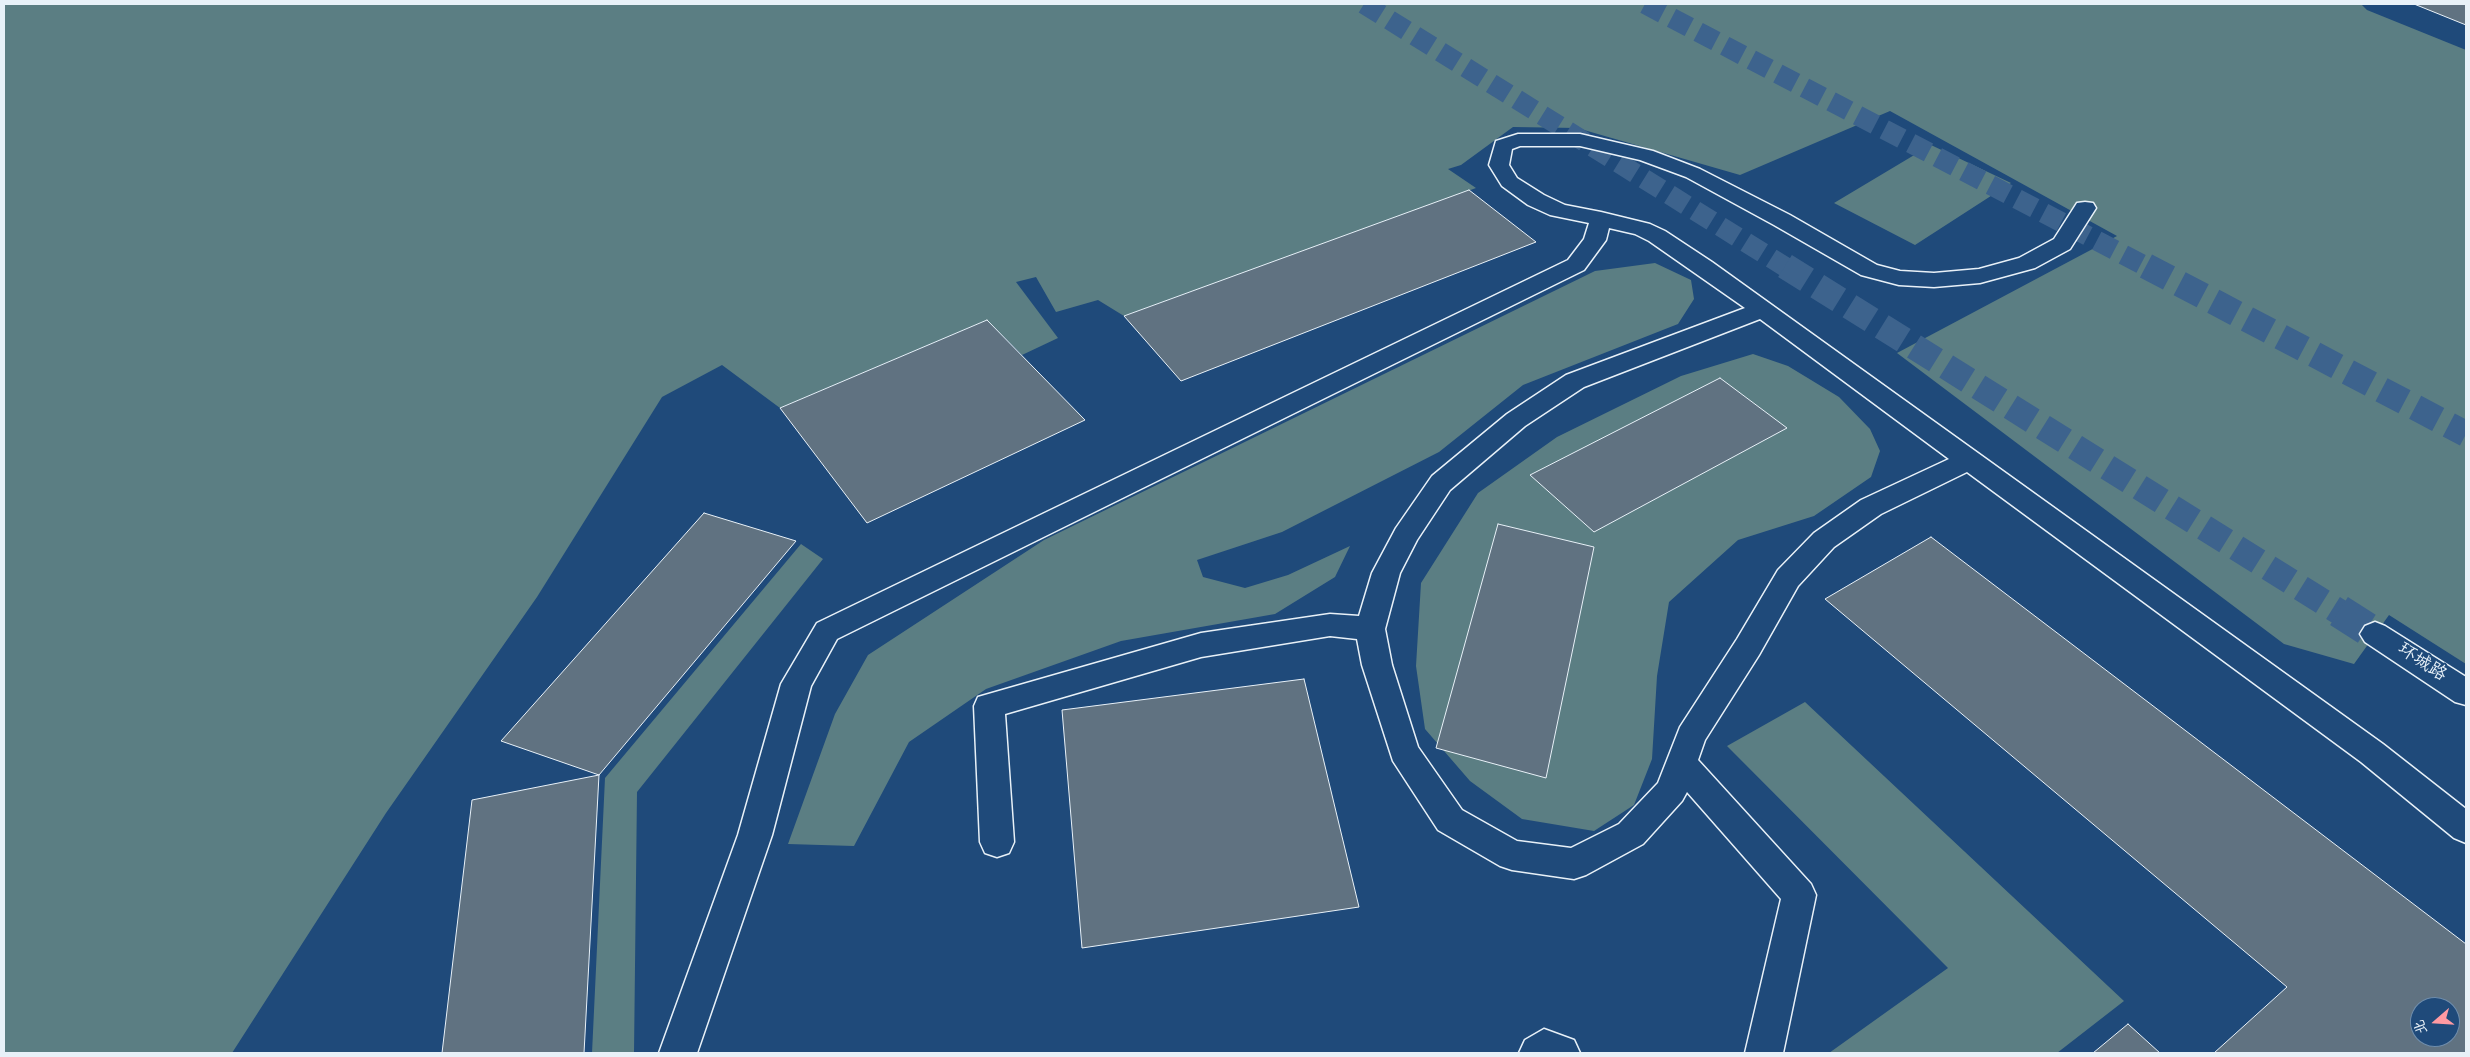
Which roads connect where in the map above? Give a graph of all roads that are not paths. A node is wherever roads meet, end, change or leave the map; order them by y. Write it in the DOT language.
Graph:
graph roads {
  1 [pos="2085,208"];
  2 [pos="1601,218"];
  3 [pos="1762,310"];
  4 [pos="1969,460"];
  5 [pos="1370,629"];
  6 [pos="2375,634"];
  7 [pos="2466,693"];
  8 [pos="1681,763"];
  9 [pos="2466,828"];
  10 [pos="997,842"];
  11 [pos="678,1053"];
  12 [pos="1538,1053"];
  13 [pos="1561,1053"];
  14 [pos="1764,1053"];
  1 -- 2 [label="main road"];
  2 -- 3 [label="main road"];
  2 -- 11 [label="main road"];
  3 -- 4 [label="main road"];
  3 -- 5 [label="main road"];
  4 -- 8 [label="main road"];
  4 -- 9 [label="main road"];
  5 -- 8 [label="main road"];
  5 -- 10 [label="main road"];
  6 -- 7 [label="main road, 环城路"];
  8 -- 14 [label="main road"];
  12 -- 13 [label="main road"];
}
